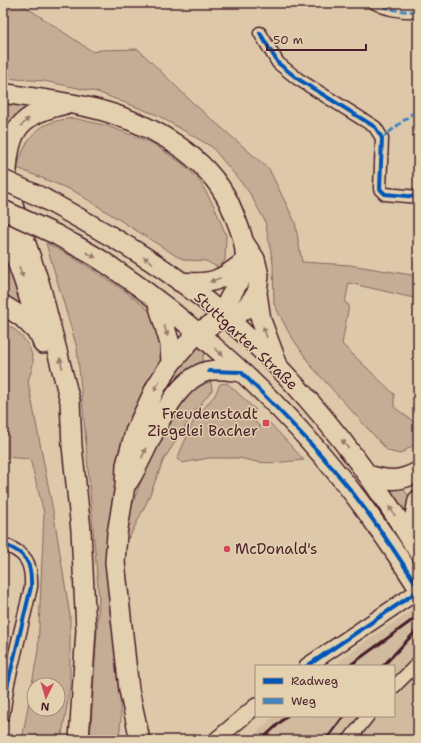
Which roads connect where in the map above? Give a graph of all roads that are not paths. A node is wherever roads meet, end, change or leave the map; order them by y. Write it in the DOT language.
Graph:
graph roads {
  1 [pos="375,3"];
  2 [pos="418,11"];
  3 [pos="260,33"];
  4 [pos="3,94"];
  5 [pos="65,104"];
  6 [pos="4,180"];
  7 [pos="418,197"];
  8 [pos="3,210"];
  9 [pos="3,222"];
  10 [pos="243,241"];
  11 [pos="245,261"];
  12 [pos="180,282"];
  13 [pos="257,293"];
  14 [pos="157,300"];
  15 [pos="3,305"];
  16 [pos="224,317"];
  17 [pos="197,333"];
  18 [pos="41,335"];
  19 [pos="171,363"];
  20 [pos="279,368"];
  21 [pos="241,372"];
  22 [pos="72,446"];
  23 [pos="418,472"];
  24 [pos="368,475"];
  25 [pos="125,486"];
  26 [pos="418,500"];
  27 [pos="3,544"];
  28 [pos="416,547"];
  29 [pos="418,587"];
  30 [pos="418,591"];
  31 [pos="418,663"];
  32 [pos="309,665"];
  33 [pos="395,686"];
  34 [pos="255,707"];
  35 [pos="3,715"];
  36 [pos="135,715"];
  37 [pos="367,717"];
  38 [pos="79,740"];
  39 [pos="140,740"];
  40 [pos="155,740"];
  41 [pos="216,740"];
  42 [pos="349,740"];
  1 -- 2 [label="street"];
  3 -- 7 [label="street"];
  4 -- 5 [label="main road"];
  6 -- 5 [label="main road, one-way"];
  5 -- 10 [label="main road"];
  12 -- 6 [label="main road, Stuttgarter Straße, one-way, bridge"];
  22 -- 6 [label="main road, one-way"];
  8 -- 14 [label="main road, Stuttgarter Straße, one-way, bridge"];
  9 -- 18 [label="main road, one-way"];
  10 -- 11 [label="main road"];
  10 -- 13 [label="main road"];
  11 -- 12 [label="main road, one-way"];
  11 -- 16 [label="main road"];
  12 -- 16 [label="main road, Stuttgarter Straße"];
  13 -- 16 [label="main road"];
  20 -- 13 [label="main road, one-way"];
  14 -- 17 [label="main road, Stuttgarter Straße"];
  14 -- 19 [label="main road, one-way"];
  15 -- 18 [label="main road"];
  16 -- 17 [label="main road"];
  16 -- 20 [label="main road, Stuttgarter Straße"];
  17 -- 19 [label="main road"];
  17 -- 21 [label="main road, Stuttgarter Straße, one-way"];
  18 -- 22 [label="main road"];
  19 -- 25 [label="main road, one-way"];
  24 -- 20 [label="main road, Stuttgarter Straße, one-way"];
  25 -- 21 [label="main road, one-way"];
  21 -- 29 [label="main road, Stuttgarter Straße"];
  22 -- 38 [label="main road"];
  23 -- 24 [label="main road"];
  28 -- 24 [label="main road, Stuttgarter Straße, one-way"];
  25 -- 36 [label="main road"];
  26 -- 28 [label="main road"];
  27 -- 35 [label="street"];
  30 -- 32 [label="street"];
  31 -- 33 [label="street"];
  34 -- 41 [label="street"];
  36 -- 39 [label="main road"];
  36 -- 40 [label="main road"];
  37 -- 42 [label="street"];
}
